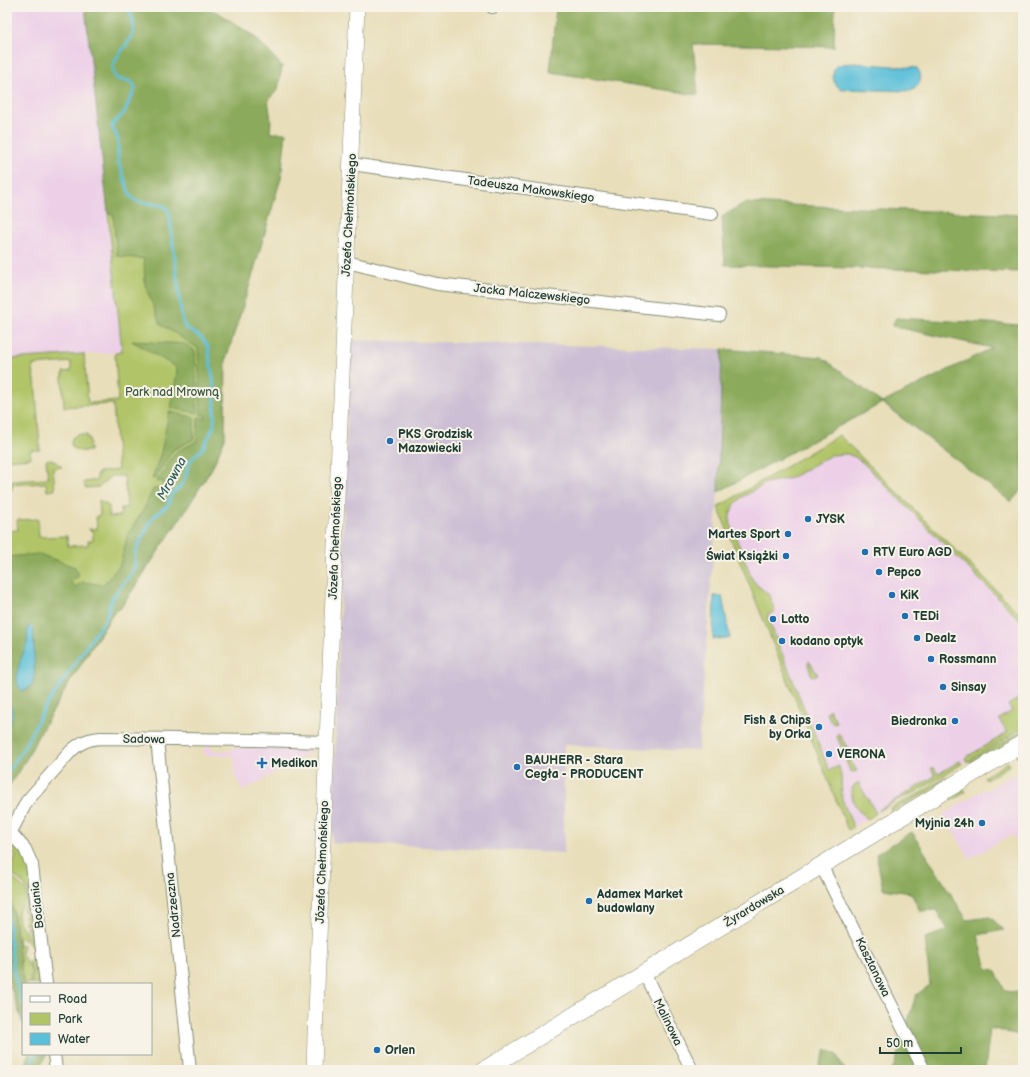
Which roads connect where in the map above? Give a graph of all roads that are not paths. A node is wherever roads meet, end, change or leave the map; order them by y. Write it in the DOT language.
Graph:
graph roads {
  1 [pos="357,7"];
  2 [pos="351,164"];
  3 [pos="712,214"];
  4 [pos="347,262"];
  5 [pos="719,315"];
  6 [pos="157,739"];
  7 [pos="327,742"];
  8 [pos="1021,749"];
  9 [pos="8,834"];
  10 [pos="821,865"];
  11 [pos="644,974"];
  12 [pos="46,983"];
  13 [pos="54,1055"];
  14 [pos="56,1070"];
  15 [pos="190,1070"];
  16 [pos="314,1070"];
  17 [pos="484,1070"];
  18 [pos="692,1070"];
  19 [pos="924,1070"];
  1 -- 2 [label="street, Józefa Chełmońskiego"];
  2 -- 3 [label="street, Tadeusza Makowskiego"];
  2 -- 4 [label="street, Józefa Chełmońskiego"];
  4 -- 5 [label="street, Jacka Malczewskiego"];
  4 -- 7 [label="street, Józefa Chełmońskiego"];
  6 -- 7 [label="street, Sadowa"];
  6 -- 9 [label="street, Sadowa"];
  6 -- 15 [label="street, Nadrzeczna"];
  7 -- 16 [label="street, Józefa Chełmońskiego"];
  8 -- 10 [label="main road, Żyrardowska"];
  9 -- 12 [label="street, Bociania"];
  10 -- 11 [label="main road, Żyrardowska"];
  10 -- 19 [label="street, Kasztanowa"];
  11 -- 17 [label="main road, Żyrardowska"];
  11 -- 18 [label="street, Malinowa"];
  13 -- 14 [label="street"];
}
